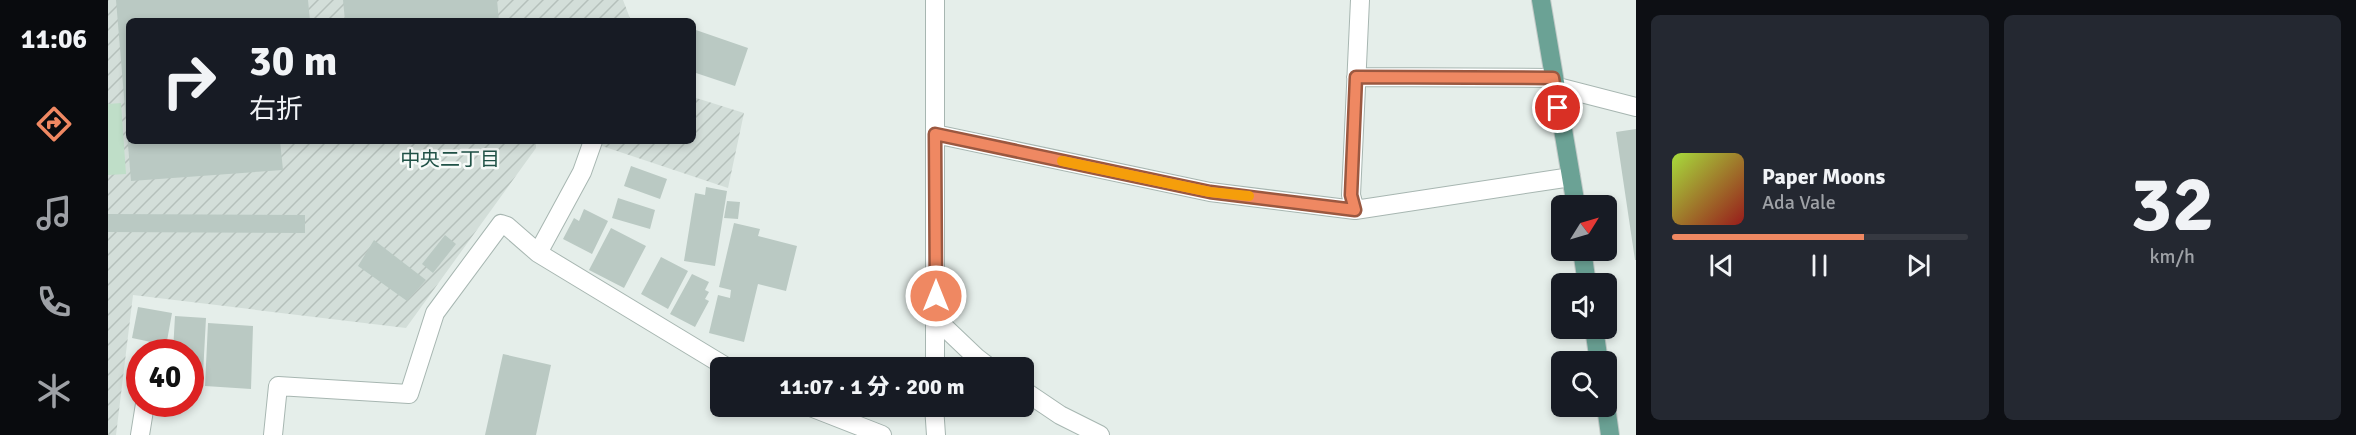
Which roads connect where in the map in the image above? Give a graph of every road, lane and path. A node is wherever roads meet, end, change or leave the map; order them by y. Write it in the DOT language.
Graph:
graph roads {
  1 [pos="935,0"];
  2 [pos="1360,0"];
  3 [pos="1541,0"];
  4 [pos="1356,77"];
  5 [pos="1553,82"];
  6 [pos="1636,106"];
  7 [pos="935,134"];
  8 [pos="591,144"];
  9 [pos="1571,177"];
  10 [pos="1574,195"];
  11 [pos="1355,210"];
  12 [pos="537,253"];
  13 [pos="936,319"];
  14 [pos="710,357"];
  15 [pos="935,357"];
  16 [pos="976,357"];
  17 [pos="1034,397"];
  18 [pos="143,417"];
  19 [pos="836,417"];
  20 [pos="935,417"];
  21 [pos="1608,417"];
  22 [pos="140,435"];
  23 [pos="273,435"];
  24 [pos="882,435"];
  25 [pos="936,435"];
  26 [pos="1100,435"];
  27 [pos="1610,435"];
  1 -- 7 [label="street"];
  2 -- 4 [label="street"];
  3 -- 5 [label="main road"];
  4 -- 5 [label="street"];
  4 -- 11 [label="street"];
  5 -- 6 [label="street"];
  5 -- 9 [label="main road"];
  7 -- 11 [label="street"];
  7 -- 13 [label="street"];
  8 -- 12 [label="street"];
  9 -- 10 [label="main road"];
  9 -- 11 [label="street"];
  12 -- 14 [label="street"];
  12 -- 23 [label="street"];
  13 -- 15 [label="street"];
  13 -- 16 [label="street"];
  17 -- 26 [label="street"];
  18 -- 22 [label="street"];
  19 -- 24 [label="street"];
  20 -- 25 [label="street"];
  21 -- 27 [label="main road"];
}
